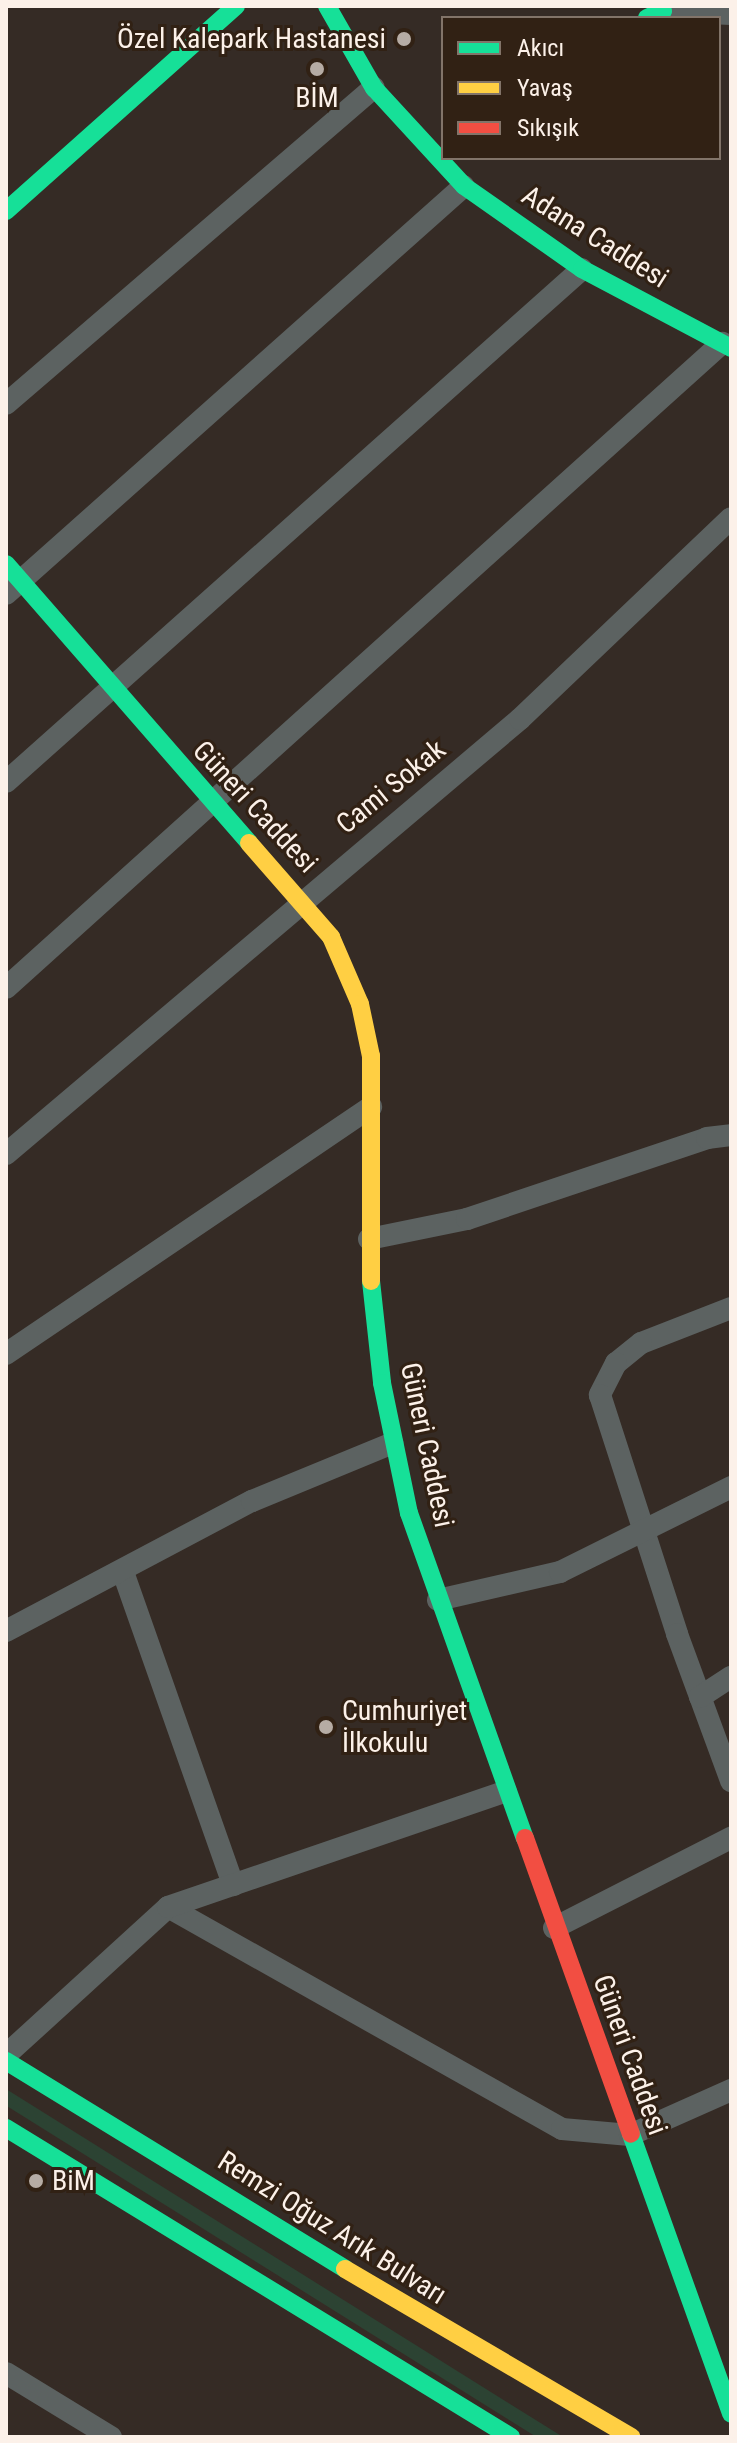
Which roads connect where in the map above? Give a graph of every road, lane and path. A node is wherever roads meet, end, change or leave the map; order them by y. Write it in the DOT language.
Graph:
graph roads {
  1 [pos="236,6"];
  2 [pos="327,6"];
  3 [pos="657,12"];
  4 [pos="731,14"];
  5 [pos="374,88"];
  6 [pos="441,128"];
  7 [pos="421,139"];
  8 [pos="464,186"];
  9 [pos="6,211"];
  10 [pos="582,269"];
  11 [pos="726,346"];
  12 [pos="6,404"];
  13 [pos="731,518"];
  14 [pos="11,579"];
  15 [pos="109,685"];
  16 [pos="6,782"];
  17 [pos="210,801"];
  18 [pos="301,899"];
  19 [pos="6,988"];
  20 [pos="371,1107"];
  21 [pos="731,1135"];
  22 [pos="6,1154"];
  23 [pos="369,1239"];
  24 [pos="731,1308"];
  25 [pos="6,1354"];
  26 [pos="393,1443"];
  27 [pos="731,1487"];
  28 [pos="642,1527"];
  29 [pos="123,1572"];
  30 [pos="438,1600"];
  31 [pos="6,1631"];
  32 [pos="731,1677"];
  33 [pos="700,1697"];
  34 [pos="731,1781"];
  35 [pos="506,1791"];
  36 [pos="731,1838"];
  37 [pos="233,1885"];
  38 [pos="168,1907"];
  39 [pos="554,1928"];
  40 [pos="6,2055"];
  41 [pos="6,2061"];
  42 [pos="731,2090"];
  43 [pos="6,2128"];
  44 [pos="630,2135"];
  45 [pos="6,2373"];
  46 [pos="731,2414"];
  47 [pos="111,2437"];
  48 [pos="511,2437"];
  49 [pos="631,2437"];
  1 -- 9 [label="street"];
  2 -- 5 [label="street, Adana Caddesi"];
  3 -- 4 [label="street"];
  5 -- 7 [label="street, Adana Caddesi"];
  5 -- 12 [label="street"];
  6 -- 7 [label="street"];
  7 -- 8 [label="street, Adana Caddesi"];
  8 -- 10 [label="street, Adana Caddesi"];
  8 -- 14 [label="street"];
  10 -- 11 [label="street, Adana Caddesi"];
  10 -- 15 [label="street"];
  11 -- 17 [label="street"];
  13 -- 18 [label="street, Cami Sokak"];
  14 -- 15 [label="street, Güneri Caddesi"];
  15 -- 16 [label="street"];
  15 -- 17 [label="street, Güneri Caddesi"];
  17 -- 18 [label="street, Güneri Caddesi"];
  17 -- 19 [label="street"];
  18 -- 20 [label="street, Güneri Caddesi"];
  18 -- 22 [label="street, Cami Sokak"];
  20 -- 23 [label="street, Güneri Caddesi"];
  20 -- 25 [label="street"];
  21 -- 23 [label="street"];
  23 -- 26 [label="street, Güneri Caddesi"];
  24 -- 28 [label="street"];
  26 -- 29 [label="street"];
  26 -- 30 [label="street, Güneri Caddesi"];
  27 -- 28 [label="street"];
  28 -- 30 [label="street"];
  28 -- 33 [label="street"];
  29 -- 31 [label="street"];
  29 -- 37 [label="street"];
  30 -- 35 [label="street, Güneri Caddesi"];
  32 -- 33 [label="street"];
  33 -- 34 [label="street"];
  35 -- 37 [label="street"];
  35 -- 39 [label="street, Güneri Caddesi"];
  36 -- 39 [label="street"];
  37 -- 38 [label="street"];
  38 -- 40 [label="street"];
  38 -- 44 [label="street"];
  39 -- 44 [label="street, Güneri Caddesi"];
  41 -- 49 [label="street, Remzi Oğuz Arık Bulvarı"];
  42 -- 44 [label="street"];
  43 -- 48 [label="street"];
  44 -- 46 [label="street, Güneri Caddesi"];
  45 -- 47 [label="street"];
}
